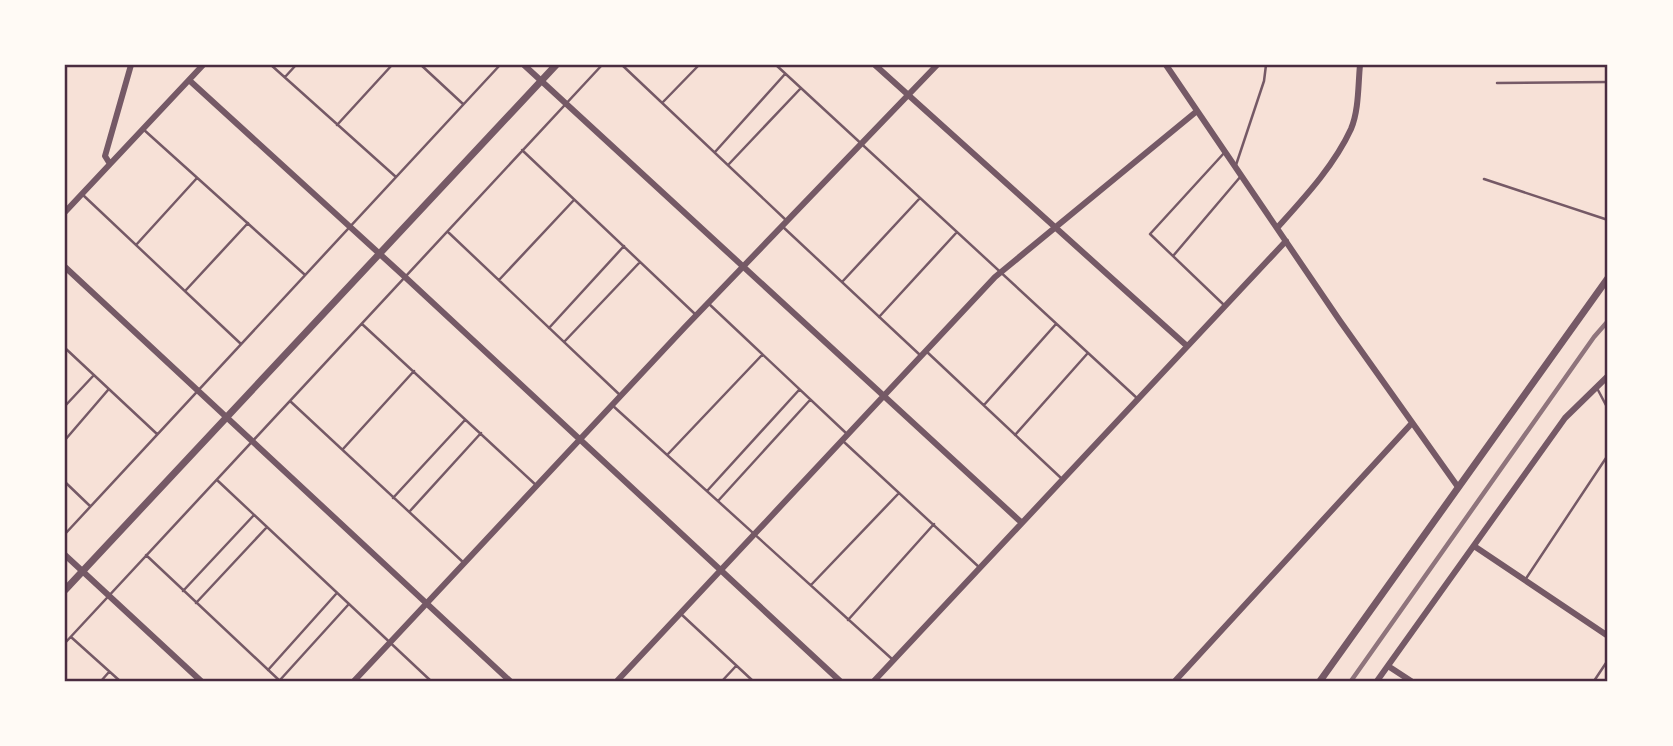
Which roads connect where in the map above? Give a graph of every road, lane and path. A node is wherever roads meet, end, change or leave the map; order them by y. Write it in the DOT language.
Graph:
graph roads {
  1 [pos="131,65"];
  2 [pos="203,65"];
  3 [pos="271,65"];
  4 [pos="296,65"];
  5 [pos="392,65"];
  6 [pos="421,65"];
  7 [pos="500,65"];
  8 [pos="524,65"];
  9 [pos="556,65"];
  10 [pos="602,65"];
  11 [pos="622,65"];
  12 [pos="699,65"];
  13 [pos="776,65"];
  14 [pos="875,65"];
  15 [pos="936,65"];
  16 [pos="1166,65"];
  17 [pos="1266,65"];
  18 [pos="1360,65"];
  19 [pos="785,73"];
  20 [pos="285,77"];
  21 [pos="189,79"];
  22 [pos="541,81"];
  23 [pos="1608,82"];
  24 [pos="1497,83"];
  25 [pos="801,88"];
  26 [pos="908,94"];
  27 [pos="566,103"];
  28 [pos="662,103"];
  29 [pos="463,104"];
  30 [pos="1197,111"];
  31 [pos="337,125"];
  32 [pos="143,129"];
  33 [pos="861,143"];
  34 [pos="522,150"];
  35 [pos="715,152"];
  36 [pos="1225,152"];
  37 [pos="110,164"];
  38 [pos="728,165"];
  39 [pos="1235,167"];
  40 [pos="1241,176"];
  41 [pos="396,177"];
  42 [pos="197,178"];
  43 [pos="1484,179"];
  44 [pos="82,194"];
  45 [pos="920,198"];
  46 [pos="574,200"];
  47 [pos="65,212"];
  48 [pos="1608,220"];
  49 [pos="248,223"];
  50 [pos="785,223"];
  51 [pos="350,226"];
  52 [pos="1055,227"];
  53 [pos="1277,228"];
  54 [pos="447,231"];
  55 [pos="957,232"];
  56 [pos="1286,241"];
  57 [pos="136,246"];
  58 [pos="624,246"];
  59 [pos="380,254"];
  60 [pos="1173,256"];
  61 [pos="640,262"];
  62 [pos="65,267"];
  63 [pos="743,267"];
  64 [pos="1000,272"];
  65 [pos="305,275"];
  66 [pos="405,276"];
  67 [pos="1608,278"];
  68 [pos="499,280"];
  69 [pos="842,282"];
  70 [pos="185,291"];
  71 [pos="708,303"];
  72 [pos="1225,306"];
  73 [pos="696,315"];
  74 [pos="878,317"];
  75 [pos="362,323"];
  76 [pos="1056,324"];
  77 [pos="549,328"];
  78 [pos="564,342"];
  79 [pos="241,344"];
  80 [pos="1187,346"];
  81 [pos="65,348"];
  82 [pos="1088,353"];
  83 [pos="923,354"];
  84 [pos="762,355"];
  85 [pos="414,371"];
  86 [pos="94,375"];
  87 [pos="1608,376"];
  88 [pos="1596,388"];
  89 [pos="109,389"];
  90 [pos="198,390"];
  91 [pos="799,390"];
  92 [pos="621,396"];
  93 [pos="884,396"];
  94 [pos="1138,399"];
  95 [pos="810,400"];
  96 [pos="289,401"];
  97 [pos="612,405"];
  98 [pos="984,405"];
  99 [pos="65,406"];
  100 [pos="1608,408"];
  101 [pos="228,416"];
  102 [pos="466,419"];
  103 [pos="1412,422"];
  104 [pos="481,433"];
  105 [pos="157,434"];
  106 [pos="1015,435"];
  107 [pos="845,438"];
  108 [pos="580,439"];
  109 [pos="65,440"];
  110 [pos="253,440"];
  111 [pos="342,450"];
  112 [pos="667,455"];
  113 [pos="1608,455"];
  114 [pos="217,480"];
  115 [pos="1063,480"];
  116 [pos="65,482"];
  117 [pos="537,486"];
  118 [pos="1458,486"];
  119 [pos="707,491"];
  120 [pos="900,493"];
  121 [pos="393,498"];
  122 [pos="718,501"];
  123 [pos="90,506"];
  124 [pos="409,512"];
  125 [pos="254,515"];
  126 [pos="1022,523"];
  127 [pos="934,524"];
  128 [pos="267,527"];
  129 [pos="65,534"];
  130 [pos="755,535"];
  131 [pos="1474,546"];
  132 [pos="65,555"];
  133 [pos="146,555"];
  134 [pos="464,563"];
  135 [pos="981,568"];
  136 [pos="83,571"];
  137 [pos="721,571"];
  138 [pos="1525,580"];
  139 [pos="811,585"];
  140 [pos="65,590"];
  141 [pos="183,591"];
  142 [pos="337,593"];
  143 [pos="109,596"];
  144 [pos="197,603"];
  145 [pos="427,603"];
  146 [pos="348,605"];
  147 [pos="681,614"];
  148 [pos="848,620"];
  149 [pos="1608,636"];
  150 [pos="71,637"];
  151 [pos="65,643"];
  152 [pos="389,643"];
  153 [pos="1608,660"];
  154 [pos="893,661"];
  155 [pos="737,666"];
  156 [pos="1388,666"];
  157 [pos="268,670"];
  158 [pos="110,672"];
  159 [pos="101,681"];
  160 [pos="120,681"];
  161 [pos="201,681"];
  162 [pos="279,681"];
  163 [pos="354,681"];
  164 [pos="430,681"];
  165 [pos="510,681"];
  166 [pos="617,681"];
  167 [pos="722,681"];
  168 [pos="753,681"];
  169 [pos="840,681"];
  170 [pos="874,681"];
  171 [pos="1175,681"];
  172 [pos="1320,681"];
  173 [pos="1377,681"];
  174 [pos="1412,681"];
  175 [pos="1594,681"];
  1 -- 37 [label="street"];
  2 -- 21 [label="street"];
  3 -- 20 [label="lane"];
  4 -- 20 [label="lane"];
  5 -- 31 [label="lane"];
  6 -- 29 [label="lane"];
  7 -- 29 [label="lane"];
  8 -- 22 [label="street"];
  9 -- 22 [label="street"];
  10 -- 27 [label="lane"];
  11 -- 28 [label="lane"];
  12 -- 28 [label="lane"];
  13 -- 19 [label="lane"];
  14 -- 26 [label="street"];
  15 -- 26 [label="street"];
  16 -- 30 [label="street"];
  17 -- 39 [label="lane"];
  18 -- 53 [label="street"];
  19 -- 25 [label="lane"];
  19 -- 35 [label="lane"];
  20 -- 31 [label="lane"];
  21 -- 32 [label="street"];
  21 -- 51 [label="street"];
  22 -- 27 [label="street"];
  22 -- 59 [label="street"];
  23 -- 24 [label="lane"];
  25 -- 33 [label="lane"];
  25 -- 38 [label="lane"];
  26 -- 33 [label="street"];
  26 -- 52 [label="street"];
  27 -- 34 [label="lane"];
  27 -- 63 [label="street"];
  28 -- 35 [label="lane"];
  29 -- 41 [label="lane"];
  30 -- 36 [label="street"];
  30 -- 52 [label="street"];
  31 -- 41 [label="lane"];
  32 -- 37 [label="street"];
  32 -- 42 [label="lane"];
  33 -- 45 [label="lane"];
  33 -- 50 [label="street"];
  34 -- 46 [label="lane"];
  34 -- 54 [label="lane"];
  35 -- 38 [label="lane"];
  36 -- 39 [label="street"];
  36 -- 60 [label="lane"];
  37 -- 44 [label="street"];
  38 -- 50 [label="lane"];
  39 -- 40 [label="street"];
  40 -- 53 [label="street"];
  40 -- 60 [label="lane"];
  41 -- 51 [label="lane"];
  42 -- 49 [label="lane"];
  42 -- 57 [label="lane"];
  43 -- 48 [label="lane"];
  44 -- 47 [label="street"];
  44 -- 57 [label="lane"];
  45 -- 55 [label="lane"];
  45 -- 69 [label="lane"];
  46 -- 58 [label="lane"];
  46 -- 68 [label="lane"];
  49 -- 65 [label="lane"];
  49 -- 70 [label="lane"];
  50 -- 63 [label="street"];
  50 -- 69 [label="lane"];
  51 -- 59 [label="street"];
  51 -- 65 [label="lane"];
  52 -- 64 [label="street"];
  52 -- 80 [label="street"];
  53 -- 56 [label="street"];
  54 -- 66 [label="lane"];
  54 -- 68 [label="lane"];
  55 -- 64 [label="lane"];
  55 -- 74 [label="lane"];
  56 -- 72 [label="street"];
  56 -- 103 [label="street"];
  57 -- 70 [label="lane"];
  58 -- 61 [label="lane"];
  58 -- 77 [label="lane"];
  59 -- 66 [label="street"];
  59 -- 101 [label="street"];
  60 -- 72 [label="lane"];
  61 -- 73 [label="lane"];
  61 -- 78 [label="lane"];
  62 -- 90 [label="street"];
  63 -- 71 [label="street"];
  63 -- 93 [label="street"];
  64 -- 76 [label="lane"];
  64 -- 83 [label="street"];
  65 -- 79 [label="lane"];
  66 -- 75 [label="lane"];
  66 -- 108 [label="street"];
  67 -- 118 [label="street"];
  68 -- 77 [label="lane"];
  69 -- 74 [label="lane"];
  70 -- 79 [label="lane"];
  71 -- 73 [label="street"];
  71 -- 84 [label="lane"];
  72 -- 80 [label="street"];
  73 -- 92 [label="street"];
  74 -- 83 [label="lane"];
  75 -- 85 [label="lane"];
  75 -- 96 [label="lane"];
  76 -- 82 [label="lane"];
  76 -- 98 [label="lane"];
  77 -- 78 [label="lane"];
  78 -- 92 [label="lane"];
  79 -- 90 [label="lane"];
  80 -- 94 [label="street"];
  81 -- 86 [label="lane"];
  82 -- 94 [label="lane"];
  82 -- 106 [label="lane"];
  83 -- 93 [label="street"];
  83 -- 98 [label="lane"];
  84 -- 91 [label="lane"];
  84 -- 112 [label="lane"];
  85 -- 102 [label="lane"];
  85 -- 111 [label="lane"];
  86 -- 89 [label="lane"];
  86 -- 99 [label="lane"];
  87 -- 88 [label="street"];
  88 -- 100 [label="lane"];
  88 -- 131 [label="street"];
  89 -- 105 [label="lane"];
  89 -- 109 [label="lane"];
  90 -- 101 [label="street"];
  90 -- 105 [label="lane"];
  91 -- 95 [label="lane"];
  91 -- 119 [label="lane"];
  92 -- 97 [label="street"];
  93 -- 107 [label="street"];
  93 -- 126 [label="street"];
  94 -- 115 [label="street"];
  95 -- 107 [label="lane"];
  95 -- 122 [label="lane"];
  96 -- 110 [label="lane"];
  96 -- 111 [label="lane"];
  97 -- 108 [label="street"];
  97 -- 112 [label="lane"];
  98 -- 106 [label="lane"];
  101 -- 110 [label="street"];
  101 -- 136 [label="street"];
  102 -- 104 [label="lane"];
  102 -- 121 [label="lane"];
  103 -- 118 [label="street"];
  103 -- 171 [label="street"];
  104 -- 117 [label="lane"];
  104 -- 124 [label="lane"];
  105 -- 123 [label="lane"];
  106 -- 115 [label="lane"];
  107 -- 120 [label="lane"];
  107 -- 130 [label="street"];
  108 -- 117 [label="street"];
  108 -- 137 [label="street"];
  110 -- 114 [label="lane"];
  110 -- 145 [label="street"];
  111 -- 121 [label="lane"];
  112 -- 119 [label="lane"];
  113 -- 138 [label="lane"];
  114 -- 125 [label="lane"];
  114 -- 133 [label="lane"];
  115 -- 126 [label="street"];
  116 -- 123 [label="lane"];
  117 -- 134 [label="street"];
  118 -- 172 [label="street"];
  119 -- 122 [label="lane"];
  120 -- 127 [label="lane"];
  120 -- 139 [label="lane"];
  121 -- 124 [label="lane"];
  122 -- 130 [label="lane"];
  123 -- 129 [label="lane"];
  124 -- 134 [label="lane"];
  125 -- 128 [label="lane"];
  125 -- 141 [label="lane"];
  126 -- 135 [label="street"];
  127 -- 135 [label="lane"];
  127 -- 148 [label="lane"];
  128 -- 142 [label="lane"];
  128 -- 144 [label="lane"];
  130 -- 137 [label="street"];
  130 -- 139 [label="lane"];
  131 -- 138 [label="street"];
  131 -- 156 [label="street"];
  132 -- 136 [label="street"];
  133 -- 141 [label="lane"];
  133 -- 143 [label="lane"];
  134 -- 145 [label="street"];
  135 -- 154 [label="street"];
  136 -- 140 [label="street"];
  136 -- 143 [label="street"];
  137 -- 147 [label="street"];
  137 -- 169 [label="street"];
  138 -- 149 [label="street"];
  139 -- 148 [label="lane"];
  141 -- 144 [label="lane"];
  142 -- 146 [label="lane"];
  142 -- 157 [label="lane"];
  143 -- 150 [label="lane"];
  143 -- 161 [label="street"];
  144 -- 157 [label="lane"];
  145 -- 152 [label="street"];
  145 -- 165 [label="street"];
  146 -- 152 [label="lane"];
  146 -- 162 [label="lane"];
  147 -- 155 [label="lane"];
  147 -- 166 [label="street"];
  148 -- 154 [label="lane"];
  150 -- 151 [label="lane"];
  150 -- 158 [label="lane"];
  152 -- 163 [label="street"];
  152 -- 164 [label="lane"];
  153 -- 175 [label="lane"];
  154 -- 170 [label="street"];
  155 -- 167 [label="lane"];
  155 -- 168 [label="lane"];
  156 -- 173 [label="street"];
  156 -- 174 [label="street"];
  157 -- 162 [label="lane"];
  158 -- 159 [label="lane"];
  158 -- 160 [label="lane"];
}
